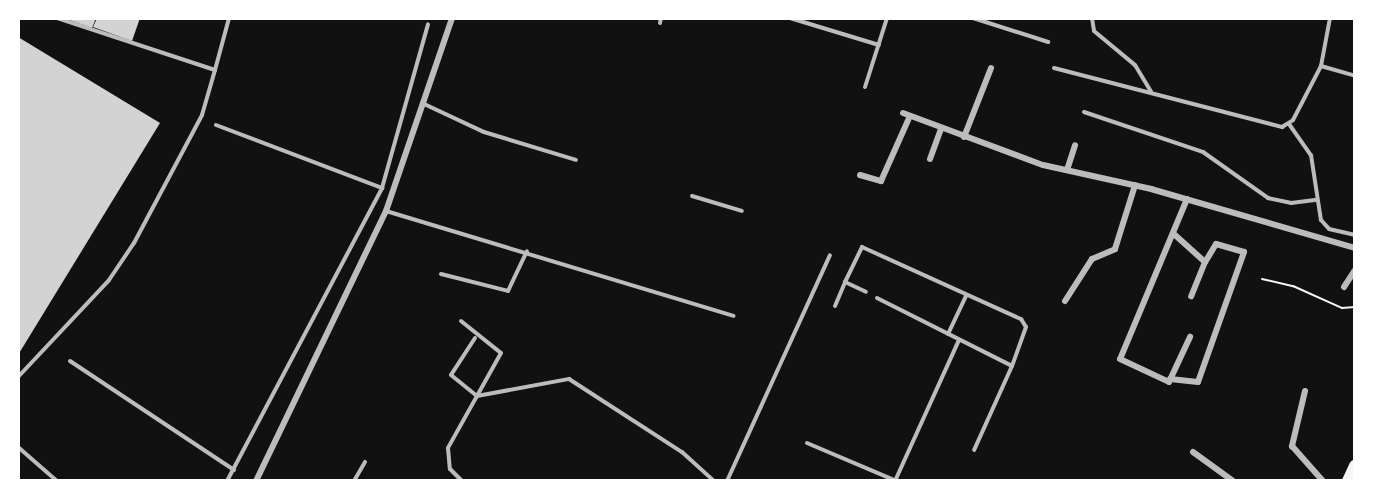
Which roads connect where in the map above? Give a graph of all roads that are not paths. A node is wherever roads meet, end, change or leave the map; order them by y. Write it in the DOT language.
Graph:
graph roads {
  1 [pos="57,18"];
  2 [pos="229,18"];
  3 [pos="452,18"];
  4 [pos="662,18"];
  5 [pos="790,18"];
  6 [pos="887,18"];
  7 [pos="973,18"];
  8 [pos="1092,18"];
  9 [pos="1330,18"];
  10 [pos="428,24"];
  11 [pos="660,24"];
  12 [pos="1048,42"];
  13 [pos="879,45"];
  14 [pos="1321,66"];
  15 [pos="991,68"];
  16 [pos="1054,68"];
  17 [pos="214,70"];
  18 [pos="1355,76"];
  19 [pos="865,87"];
  20 [pos="1151,92"];
  21 [pos="421,103"];
  22 [pos="1084,112"];
  23 [pos="903,113"];
  24 [pos="910,116"];
  25 [pos="216,124"];
  26 [pos="1288,124"];
  27 [pos="941,129"];
  28 [pos="964,137"];
  29 [pos="1075,145"];
  30 [pos="930,159"];
  31 [pos="576,160"];
  32 [pos="1067,170"];
  33 [pos="860,175"];
  34 [pos="1135,185"];
  35 [pos="382,188"];
  36 [pos="692,196"];
  37 [pos="1187,199"];
  38 [pos="1317,200"];
  39 [pos="386,211"];
  40 [pos="742,211"];
  41 [pos="1175,235"];
  42 [pos="1355,235"];
  43 [pos="1355,248"];
  44 [pos="527,251"];
  45 [pos="830,255"];
  46 [pos="1205,262"];
  47 [pos="1355,270"];
  48 [pos="441,274"];
  49 [pos="845,282"];
  50 [pos="1344,287"];
  51 [pos="866,292"];
  52 [pos="966,296"];
  53 [pos="1191,296"];
  54 [pos="877,298"];
  55 [pos="1065,302"];
  56 [pos="835,306"];
  57 [pos="733,316"];
  58 [pos="461,321"];
  59 [pos="948,334"];
  60 [pos="1190,337"];
  61 [pos="475,338"];
  62 [pos="959,340"];
  63 [pos="70,361"];
  64 [pos="1012,366"];
  65 [pos="18,377"];
  66 [pos="1170,379"];
  67 [pos="1305,391"];
  68 [pos="477,396"];
  69 [pos="807,443"];
  70 [pos="18,447"];
  71 [pos="974,450"];
  72 [pos="1193,452"];
  73 [pos="364,462"];
  74 [pos="1355,466"];
  75 [pos="234,470"];
  76 [pos="57,481"];
  77 [pos="227,481"];
  78 [pos="256,481"];
  79 [pos="354,481"];
  80 [pos="462,481"];
  81 [pos="714,481"];
  82 [pos="727,481"];
  83 [pos="894,481"];
  84 [pos="1233,481"];
  85 [pos="1323,481"];
  86 [pos="1348,481"];
  1 -- 17 [label="lane"];
  2 -- 17 [label="lane"];
  3 -- 21 [label="street"];
  4 -- 11 [label="lane"];
  5 -- 13 [label="lane"];
  6 -- 13 [label="lane"];
  7 -- 12 [label="lane"];
  8 -- 20 [label="lane"];
  9 -- 14 [label="lane"];
  10 -- 35 [label="lane"];
  13 -- 19 [label="lane"];
  14 -- 18 [label="lane"];
  14 -- 26 [label="lane"];
  15 -- 28 [label="street"];
  16 -- 20 [label="lane"];
  17 -- 65 [label="lane"];
  20 -- 26 [label="lane"];
  21 -- 31 [label="lane"];
  21 -- 39 [label="street"];
  22 -- 38 [label="lane"];
  23 -- 24 [label="street"];
  24 -- 27 [label="street"];
  24 -- 33 [label="street"];
  25 -- 35 [label="lane"];
  26 -- 38 [label="lane"];
  27 -- 28 [label="street"];
  27 -- 30 [label="street"];
  28 -- 32 [label="street"];
  29 -- 32 [label="street"];
  32 -- 34 [label="street"];
  34 -- 37 [label="street"];
  34 -- 55 [label="street"];
  35 -- 75 [label="lane"];
  36 -- 40 [label="lane"];
  37 -- 41 [label="street"];
  37 -- 43 [label="street"];
  38 -- 42 [label="lane"];
  39 -- 44 [label="lane"];
  39 -- 78 [label="street"];
  41 -- 46 [label="street"];
  41 -- 66 [label="street"];
  44 -- 48 [label="lane"];
  44 -- 57 [label="lane"];
  45 -- 82 [label="lane"];
  46 -- 53 [label="street"];
  46 -- 66 [label="street"];
  47 -- 50 [label="street"];
  49 -- 51 [label="lane"];
  49 -- 52 [label="lane"];
  49 -- 56 [label="lane"];
  52 -- 59 [label="lane"];
  52 -- 64 [label="lane"];
  54 -- 59 [label="lane"];
  58 -- 61 [label="lane"];
  59 -- 62 [label="lane"];
  60 -- 66 [label="street"];
  61 -- 68 [label="lane"];
  61 -- 68 [label="lane"];
  62 -- 64 [label="lane"];
  62 -- 83 [label="lane"];
  63 -- 75 [label="lane"];
  64 -- 71 [label="lane"];
  67 -- 85 [label="street"];
  68 -- 80 [label="lane"];
  68 -- 81 [label="lane"];
  69 -- 83 [label="lane"];
  70 -- 76 [label="lane"];
  72 -- 84 [label="street"];
  73 -- 79 [label="lane"];
  74 -- 86 [label="highway"];
  75 -- 77 [label="lane"];
}
